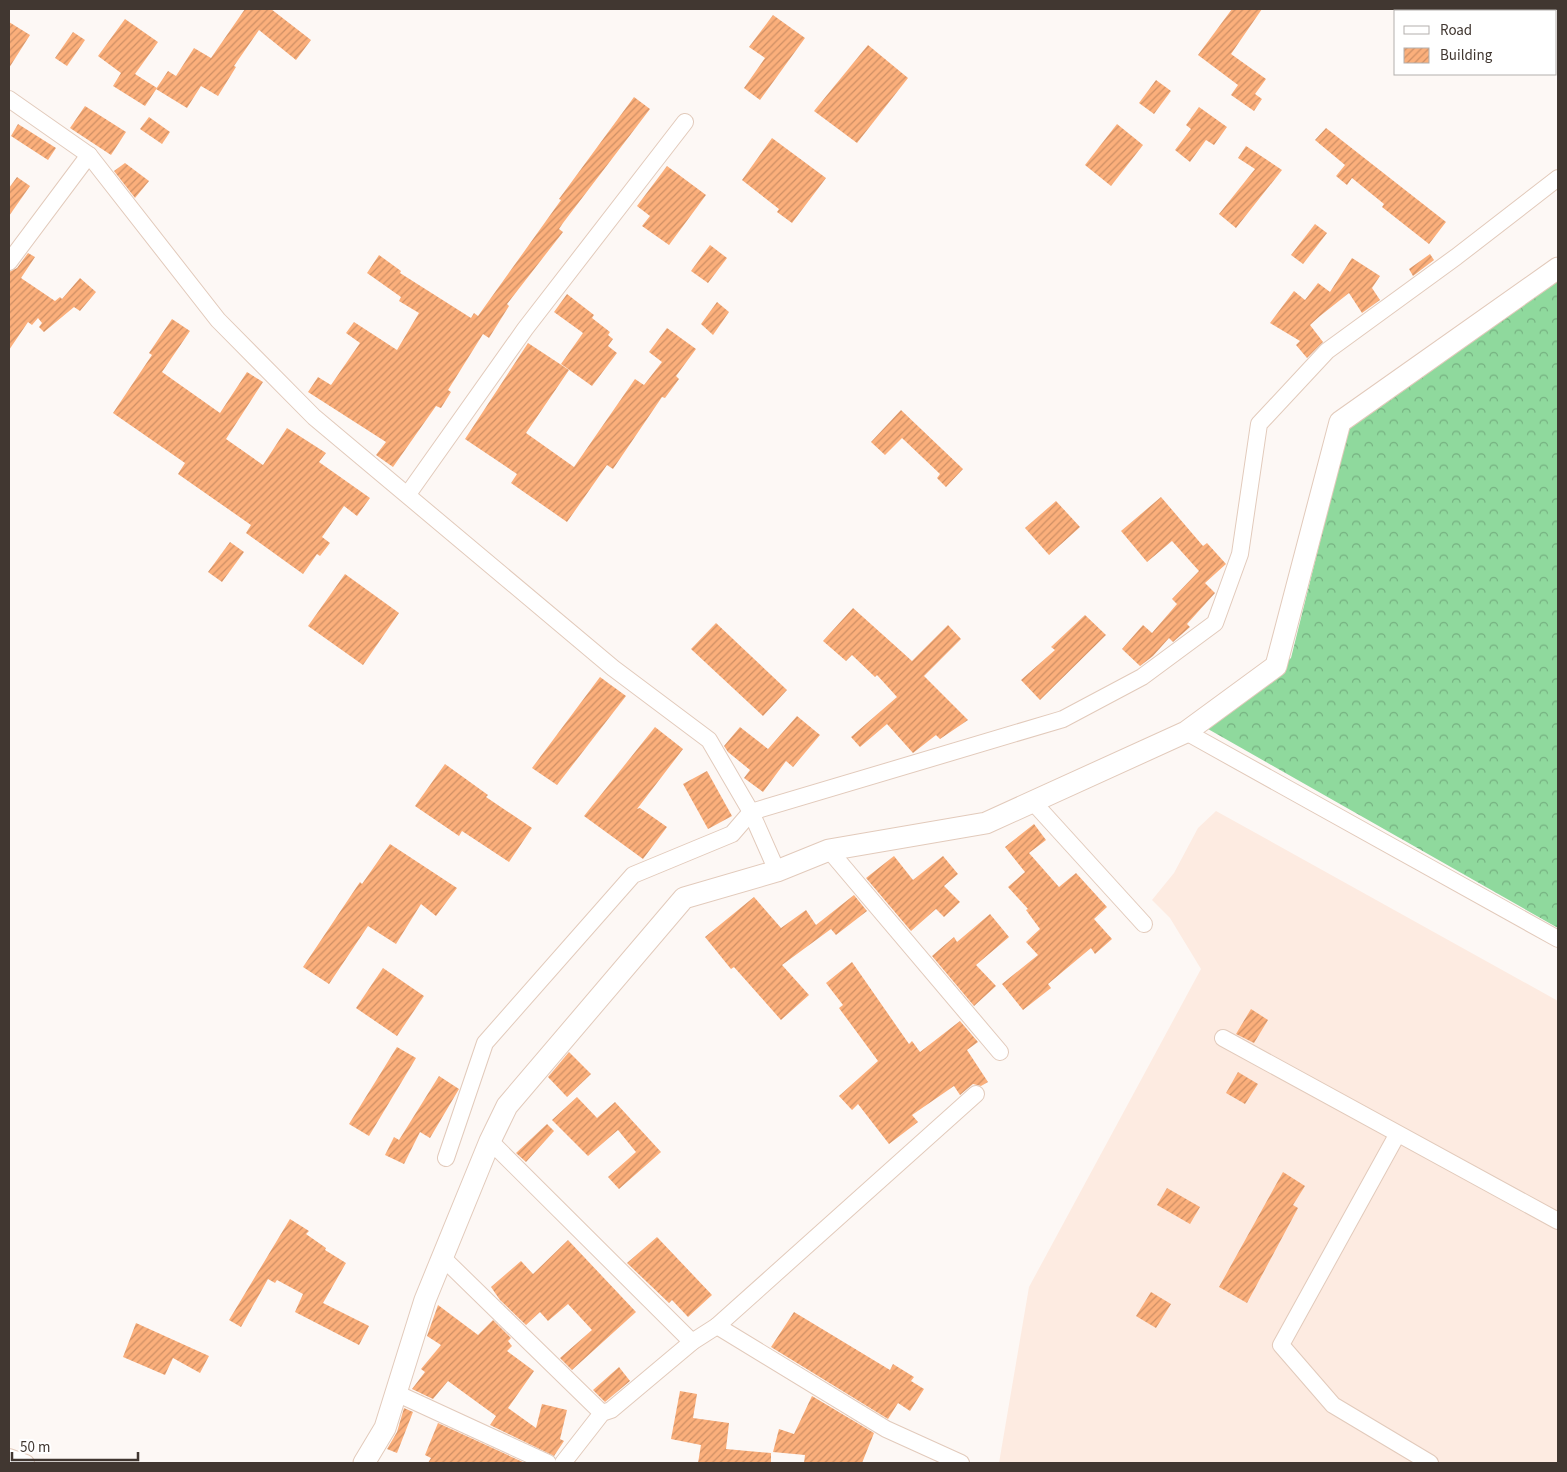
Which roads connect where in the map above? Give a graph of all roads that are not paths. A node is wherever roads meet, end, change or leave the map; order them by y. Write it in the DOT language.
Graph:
graph roads {
  1 [pos="9,100"];
  2 [pos="686,122"];
  3 [pos="89,154"];
  4 [pos="1558,178"];
  5 [pos="9,262"];
  6 [pos="1558,268"];
  7 [pos="408,494"];
  8 [pos="1186,732"];
  9 [pos="1032,802"];
  10 [pos="751,812"];
  11 [pos="829,850"];
  12 [pos="777,871"];
  13 [pos="1144,924"];
  14 [pos="1558,939"];
  15 [pos="1223,1038"];
  16 [pos="1000,1052"];
  17 [pos="976,1094"];
  18 [pos="1397,1135"];
  19 [pos="490,1142"];
  20 [pos="446,1158"];
  21 [pos="1558,1222"];
  22 [pos="443,1258"];
  23 [pos="717,1326"];
  24 [pos="692,1342"];
  25 [pos="396,1393"];
  26 [pos="602,1413"];
  27 [pos="9,1457"];
  28 [pos="26,1463"];
  29 [pos="364,1463"];
  30 [pos="548,1463"];
  31 [pos="563,1463"];
  32 [pos="962,1463"];
  33 [pos="1430,1463"];
  1 -- 3 [label="street"];
  2 -- 7 [label="street"];
  3 -- 5 [label="street"];
  3 -- 7 [label="street"];
  4 -- 10 [label="street"];
  6 -- 8 [label="street"];
  7 -- 10 [label="street"];
  8 -- 9 [label="street"];
  8 -- 14 [label="street"];
  9 -- 11 [label="street"];
  9 -- 13 [label="street"];
  10 -- 12 [label="street"];
  10 -- 20 [label="street"];
  11 -- 12 [label="street"];
  11 -- 16 [label="street"];
  12 -- 19 [label="street"];
  15 -- 18 [label="street"];
  17 -- 23 [label="street"];
  18 -- 21 [label="street"];
  18 -- 33 [label="street"];
  19 -- 22 [label="street"];
  19 -- 24 [label="street"];
  22 -- 25 [label="street"];
  22 -- 26 [label="street"];
  23 -- 24 [label="street"];
  23 -- 32 [label="street"];
  24 -- 26 [label="street"];
  25 -- 29 [label="street"];
  25 -- 30 [label="street"];
  26 -- 31 [label="street"];
  27 -- 28 [label="street"];
}
